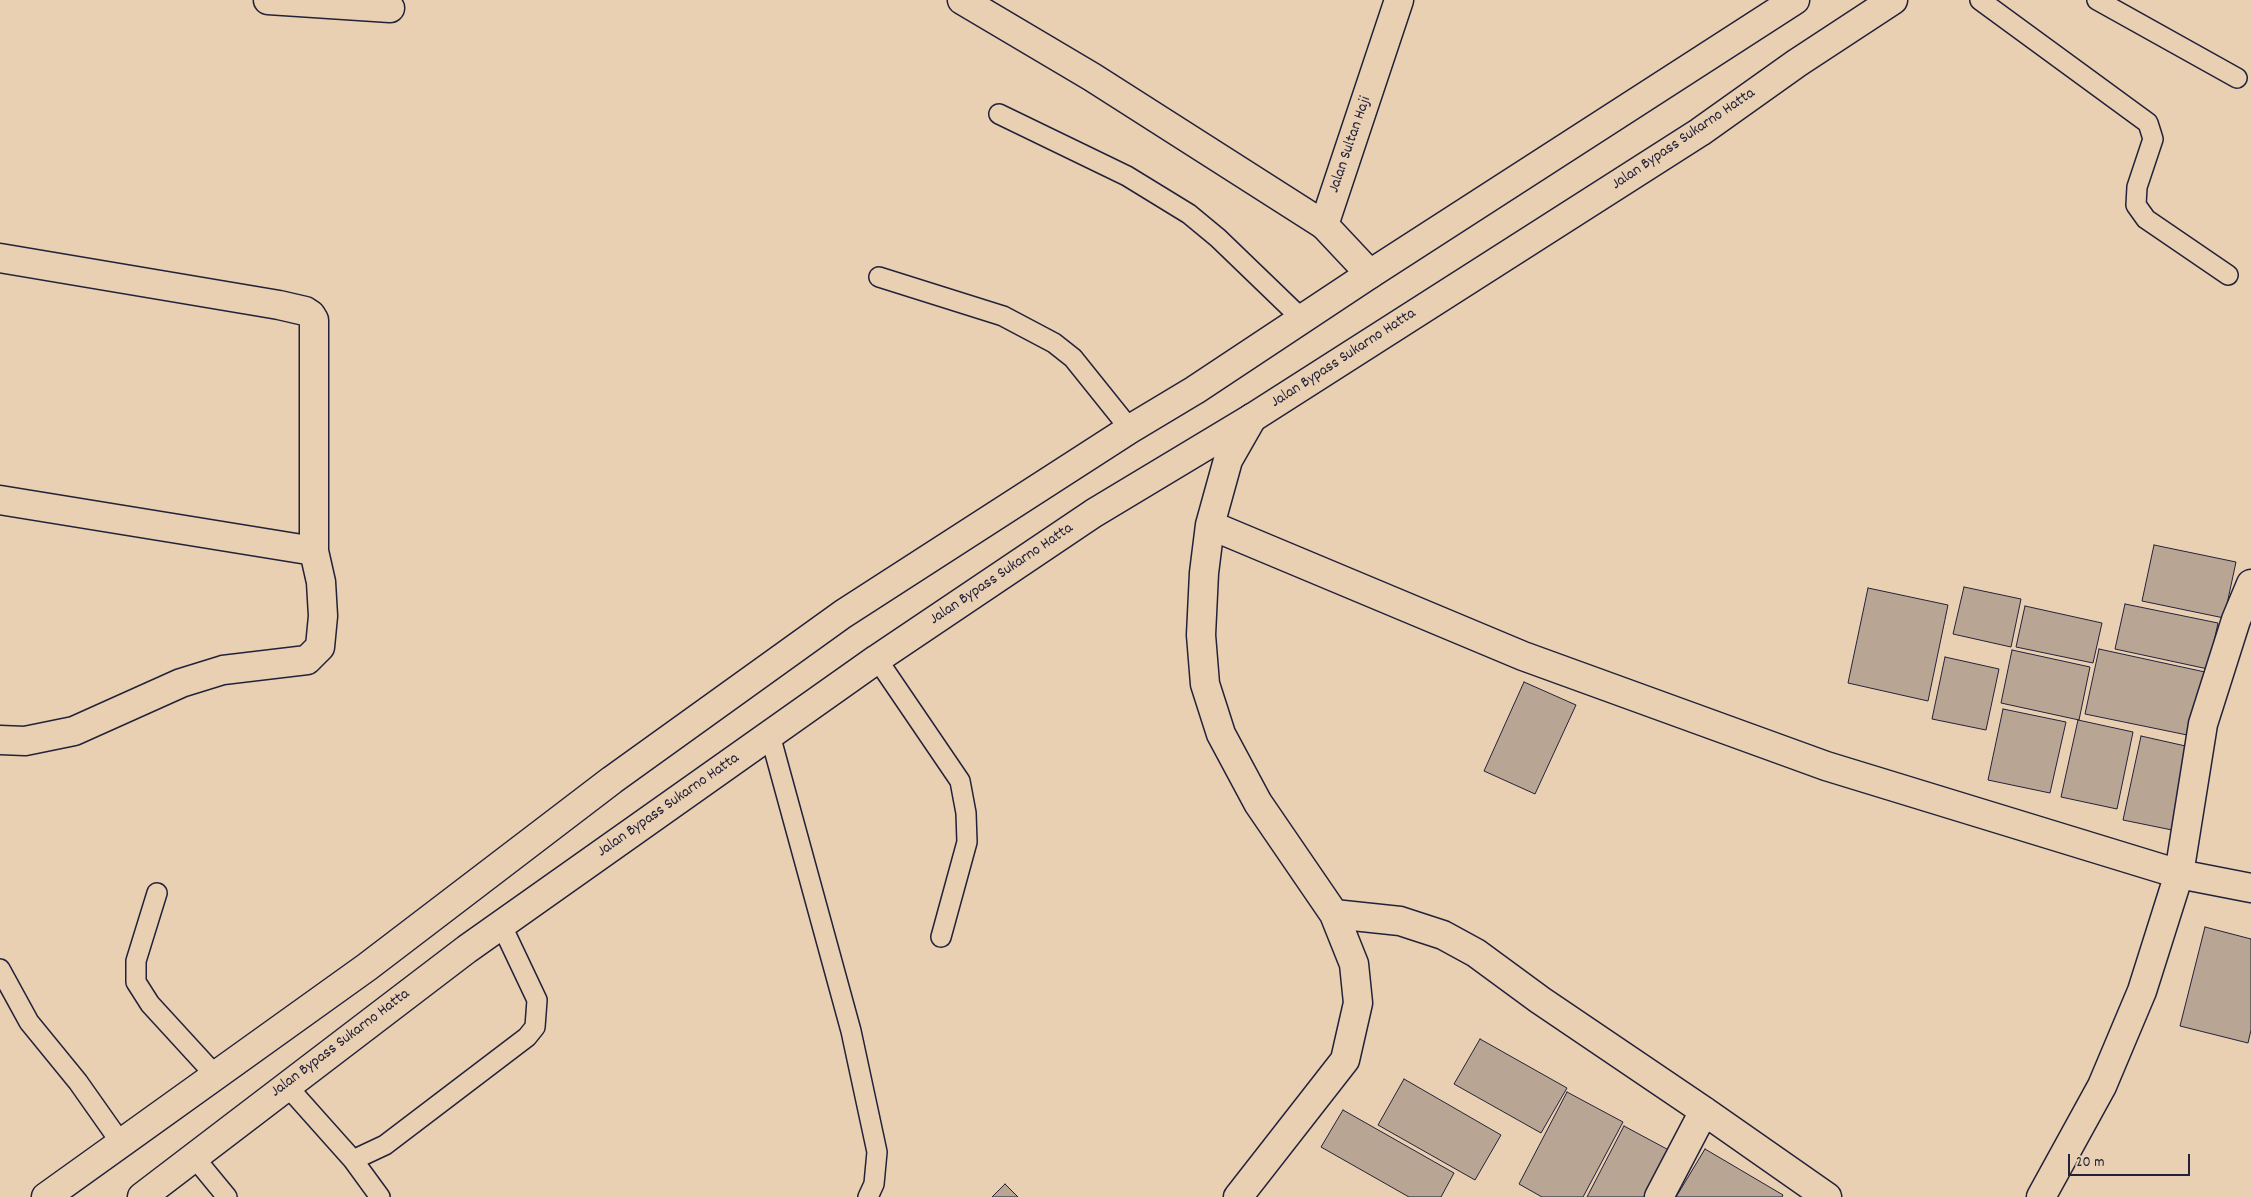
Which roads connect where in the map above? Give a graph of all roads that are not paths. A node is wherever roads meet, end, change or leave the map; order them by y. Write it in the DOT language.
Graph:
graph roads {
  1 [pos="268,0"];
  2 [pos="962,0"];
  3 [pos="1399,0"];
  4 [pos="1795,0"];
  5 [pos="1892,0"];
  6 [pos="1980,0"];
  7 [pos="2097,0"];
  8 [pos="390,8"];
  9 [pos="2237,78"];
  10 [pos="999,114"];
  11 [pos="1324,225"];
  12 [pos="0,258"];
  13 [pos="1370,274"];
  14 [pos="2228,275"];
  15 [pos="880,277"];
  16 [pos="1302,319"];
  17 [pos="1252,418"];
  18 [pos="1130,429"];
  19 [pos="0,500"];
  20 [pos="1210,525"];
  21 [pos="314,551"];
  22 [pos="2251,584"];
  23 [pos="877,659"];
  24 [pos="770,735"];
  25 [pos="0,740"];
  26 [pos="2179,874"];
  27 [pos="2251,888"];
  28 [pos="157,894"];
  29 [pos="1334,914"];
  30 [pos="501,924"];
  31 [pos="941,937"];
  32 [pos="0,969"];
  33 [pos="216,1076"];
  34 [pos="287,1086"];
  35 [pos="1704,1111"];
  36 [pos="121,1143"];
  37 [pos="194,1157"];
  38 [pos="353,1160"];
  39 [pos="46,1197"];
  40 [pos="142,1197"];
  41 [pos="227,1197"];
  42 [pos="380,1197"];
  43 [pos="868,1197"];
  44 [pos="1238,1197"];
  45 [pos="1659,1197"];
  46 [pos="1827,1197"];
  47 [pos="2041,1197"];
  1 -- 8 [label="main road"];
  2 -- 11 [label="main road"];
  3 -- 11 [label="main road, Jalan Sultan Haji"];
  4 -- 13 [label="main road"];
  5 -- 17 [label="main road, Jalan Bypass Sukarno Hatta"];
  6 -- 14 [label="lane"];
  7 -- 9 [label="lane"];
  10 -- 16 [label="lane"];
  11 -- 13 [label="main road"];
  12 -- 21 [label="main road"];
  13 -- 16 [label="main road"];
  15 -- 18 [label="lane"];
  16 -- 18 [label="main road"];
  17 -- 20 [label="main road"];
  17 -- 23 [label="main road, Jalan Bypass Sukarno Hatta"];
  18 -- 33 [label="main road"];
  19 -- 21 [label="main road"];
  20 -- 26 [label="main road"];
  20 -- 29 [label="main road"];
  21 -- 25 [label="main road"];
  22 -- 26 [label="main road"];
  23 -- 24 [label="main road, Jalan Bypass Sukarno Hatta"];
  23 -- 31 [label="lane"];
  24 -- 30 [label="main road, Jalan Bypass Sukarno Hatta"];
  24 -- 43 [label="lane"];
  26 -- 27 [label="main road"];
  26 -- 47 [label="main road"];
  28 -- 33 [label="lane"];
  29 -- 35 [label="main road"];
  29 -- 44 [label="main road"];
  30 -- 34 [label="main road, Jalan Bypass Sukarno Hatta"];
  30 -- 38 [label="lane"];
  32 -- 36 [label="lane"];
  33 -- 36 [label="main road"];
  34 -- 37 [label="main road, Jalan Bypass Sukarno Hatta"];
  34 -- 38 [label="lane"];
  35 -- 45 [label="main road"];
  35 -- 46 [label="main road"];
  36 -- 39 [label="main road"];
  37 -- 40 [label="main road, Jalan Bypass Sukarno Hatta"];
  37 -- 41 [label="lane"];
  38 -- 42 [label="lane"];
}
